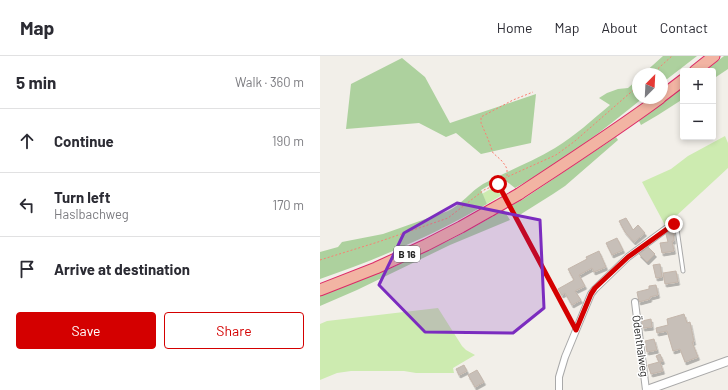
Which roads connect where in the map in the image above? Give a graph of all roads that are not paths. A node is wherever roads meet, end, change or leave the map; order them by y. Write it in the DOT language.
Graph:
graph roads {
  1 [pos="714,56"];
  2 [pos="699,68"];
  3 [pos="680,82"];
  4 [pos="668,92"];
  5 [pos="652,104"];
  6 [pos="674,224"];
  7 [pos="683,271"];
  8 [pos="320,290"];
  9 [pos="634,302"];
  10 [pos="728,361"];
  11 [pos="559,390"];
  12 [pos="647,390"];
  1 -- 2 [label="highway"];
  3 -- 4 [label="highway, B 16"];
  5 -- 8 [label="highway, B 16, bridge"];
  6 -- 7 [label="lane"];
  6 -- 11 [label="street"];
  9 -- 12 [label="street, Ödenthalweg"];
  10 -- 12 [label="street"];
}
